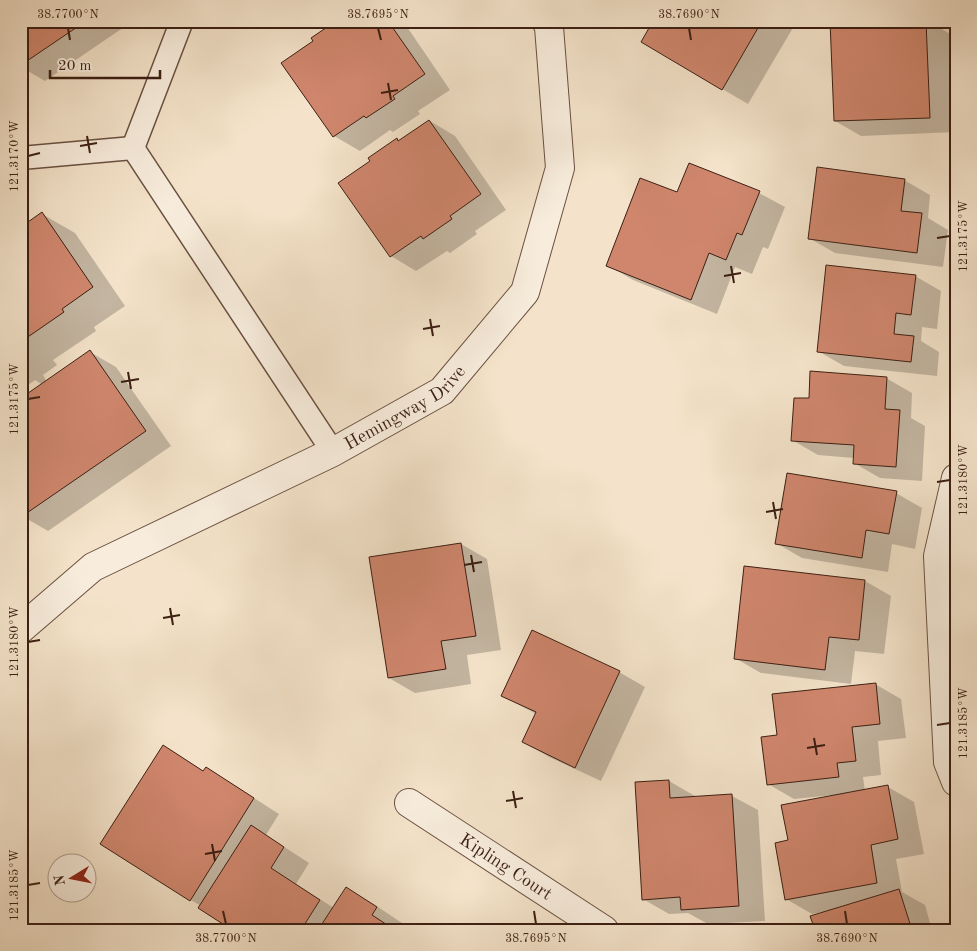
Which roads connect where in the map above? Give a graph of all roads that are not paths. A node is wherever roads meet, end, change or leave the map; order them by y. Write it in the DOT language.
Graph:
graph roads {
  1 [pos="179,21"];
  2 [pos="546,21"];
  3 [pos="133,148"];
  4 [pos="21,158"];
  5 [pos="333,452"];
  6 [pos="956,478"];
  7 [pos="21,629"];
  8 [pos="956,782"];
  9 [pos="409,802"];
  10 [pos="604,930"];
  1 -- 3 [label="lane"];
  2 -- 5 [label="street, Hemingway Drive"];
  3 -- 4 [label="lane"];
  3 -- 5 [label="lane"];
  5 -- 7 [label="street, Hemingway Drive"];
  6 -- 8 [label="street"];
  9 -- 10 [label="street, Kipling Court"];
}
